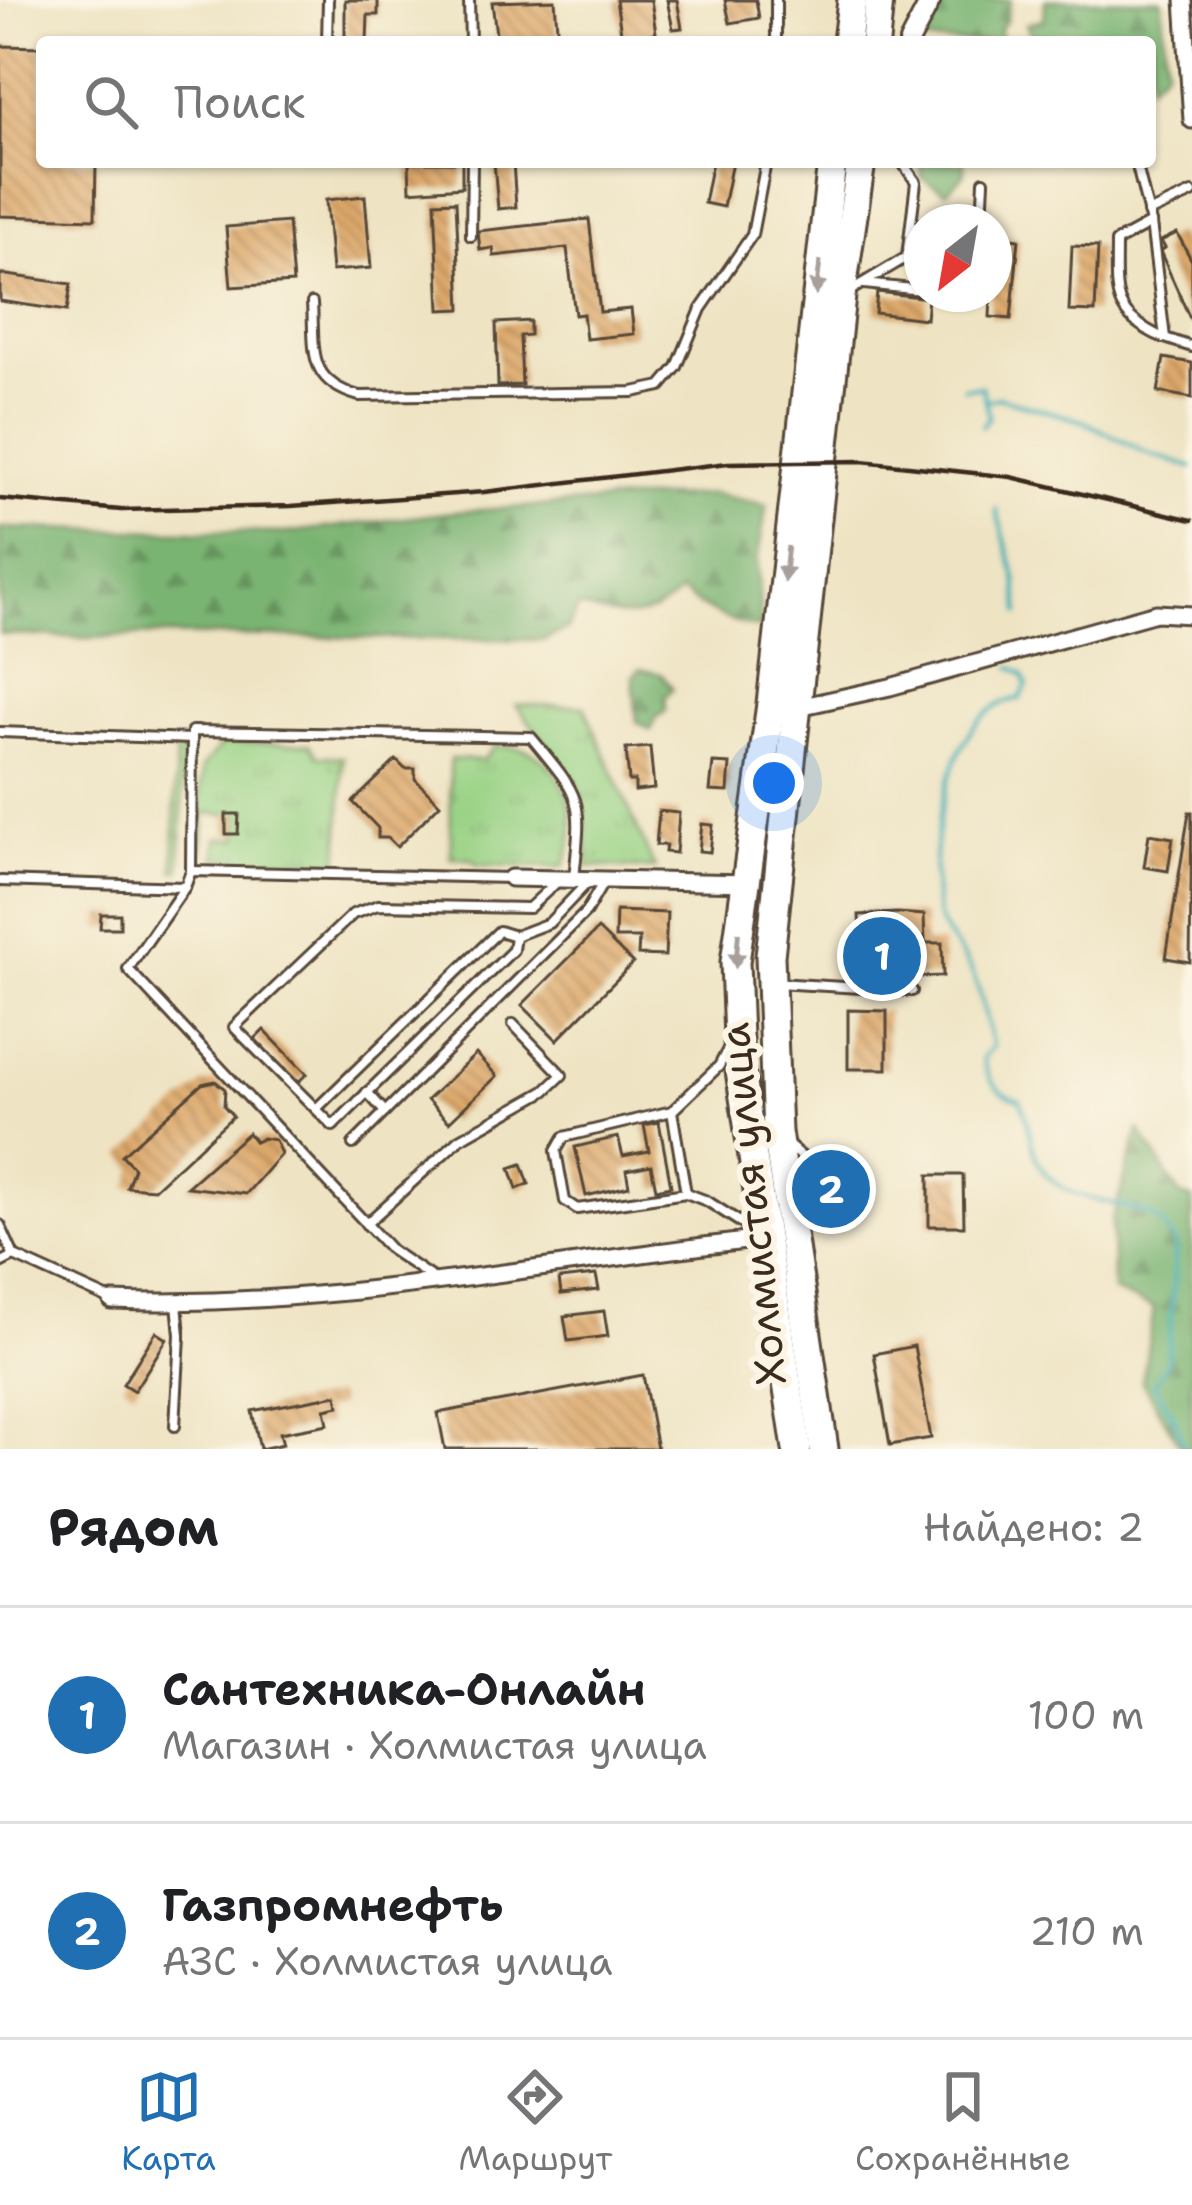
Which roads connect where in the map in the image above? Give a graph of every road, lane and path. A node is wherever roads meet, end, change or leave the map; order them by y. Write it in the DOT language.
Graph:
graph roads {
  1 [pos="328,0"];
  2 [pos="469,0"];
  3 [pos="776,0"];
  4 [pos="851,0"];
  5 [pos="879,0"];
  6 [pos="931,0"];
  7 [pos="1184,0"];
  8 [pos="327,36"];
  9 [pos="470,36"];
  10 [pos="776,36"];
  11 [pos="848,36"];
  12 [pos="876,36"];
  13 [pos="913,36"];
  14 [pos="1191,108"];
  15 [pos="472,168"];
  16 [pos="765,168"];
  17 [pos="832,168"];
  18 [pos="861,168"];
  19 [pos="907,168"];
  20 [pos="1137,168"];
  21 [pos="984,181"];
  22 [pos="1192,193"];
  23 [pos="983,204"];
  24 [pos="1149,218"];
  25 [pos="471,236"];
  26 [pos="852,290"];
  27 [pos="904,290"];
  28 [pos="312,303"];
  29 [pos="1165,338"];
  30 [pos="1192,347"];
  31 [pos="811,447"];
  32 [pos="1192,615"];
  33 [pos="794,708"];
  34 [pos="0,732"];
  35 [pos="192,739"];
  36 [pos="191,871"];
  37 [pos="512,878"];
  38 [pos="0,880"];
  39 [pos="582,880"];
  40 [pos="776,883"];
  41 [pos="744,884"];
  42 [pos="185,887"];
  43 [pos="515,936"];
  44 [pos="770,983"];
  45 [pos="912,991"];
  46 [pos="513,1024"];
  47 [pos="738,1030"];
  48 [pos="367,1093"];
  49 [pos="316,1109"];
  50 [pos="672,1111"];
  51 [pos="386,1112"];
  52 [pos="353,1144"];
  53 [pos="686,1193"];
  54 [pos="366,1224"];
  55 [pos="0,1225"];
  56 [pos="764,1240"];
  57 [pos="14,1256"];
  58 [pos="0,1263"];
  59 [pos="435,1280"];
  60 [pos="112,1301"];
  61 [pos="176,1303"];
  62 [pos="175,1426"];
  63 [pos="793,1445"];
  64 [pos="824,1449"];
  1 -- 8 [label="lane"];
  2 -- 9 [label="lane"];
  3 -- 10 [label="lane"];
  4 -- 11 [label="highway"];
  5 -- 12 [label="highway"];
  6 -- 13 [label="street"];
  7 -- 14 [label="street"];
  15 -- 25 [label="lane"];
  16 -- 28 [label="lane"];
  17 -- 31 [label="highway, one-way"];
  18 -- 26 [label="highway"];
  19 -- 26 [label="lane"];
  20 -- 24 [label="lane"];
  21 -- 23 [label="lane"];
  22 -- 24 [label="lane"];
  24 -- 29 [label="lane"];
  24 -- 29 [label="lane"];
  26 -- 27 [label="lane"];
  26 -- 31 [label="highway"];
  29 -- 30 [label="lane"];
  31 -- 33 [label="highway, Холмистая улица"];
  31 -- 41 [label="highway, Холмистая улица, one-way"];
  32 -- 33 [label="street"];
  33 -- 40 [label="highway, Холмистая улица"];
  34 -- 35 [label="lane"];
  35 -- 36 [label="lane"];
  35 -- 39 [label="lane"];
  36 -- 37 [label="lane"];
  36 -- 42 [label="lane"];
  37 -- 39 [label="street"];
  38 -- 42 [label="lane"];
  39 -- 41 [label="street"];
  39 -- 43 [label="lane"];
  39 -- 49 [label="lane"];
  39 -- 51 [label="lane"];
  40 -- 41 [label="street"];
  40 -- 44 [label="highway, Холмистая улица"];
  41 -- 47 [label="highway, Холмистая улица, one-way"];
  42 -- 54 [label="lane"];
  43 -- 48 [label="lane"];
  43 -- 49 [label="lane"];
  44 -- 45 [label="lane"];
  44 -- 64 [label="highway, Холмистая улица"];
  46 -- 54 [label="lane"];
  47 -- 50 [label="lane"];
  47 -- 56 [label="highway, Холмистая улица"];
  48 -- 49 [label="lane"];
  48 -- 51 [label="lane"];
  50 -- 53 [label="lane"];
  50 -- 53 [label="lane"];
  51 -- 52 [label="lane"];
  53 -- 56 [label="lane"];
  54 -- 59 [label="lane"];
  55 -- 57 [label="lane"];
  56 -- 59 [label="street, Холмистая улица"];
  56 -- 63 [label="highway, Холмистая улица"];
  57 -- 58 [label="lane"];
  57 -- 60 [label="lane"];
  59 -- 61 [label="street, Холмистая улица"];
  60 -- 61 [label="street, Холмистая улица"];
  61 -- 62 [label="lane"];
}
